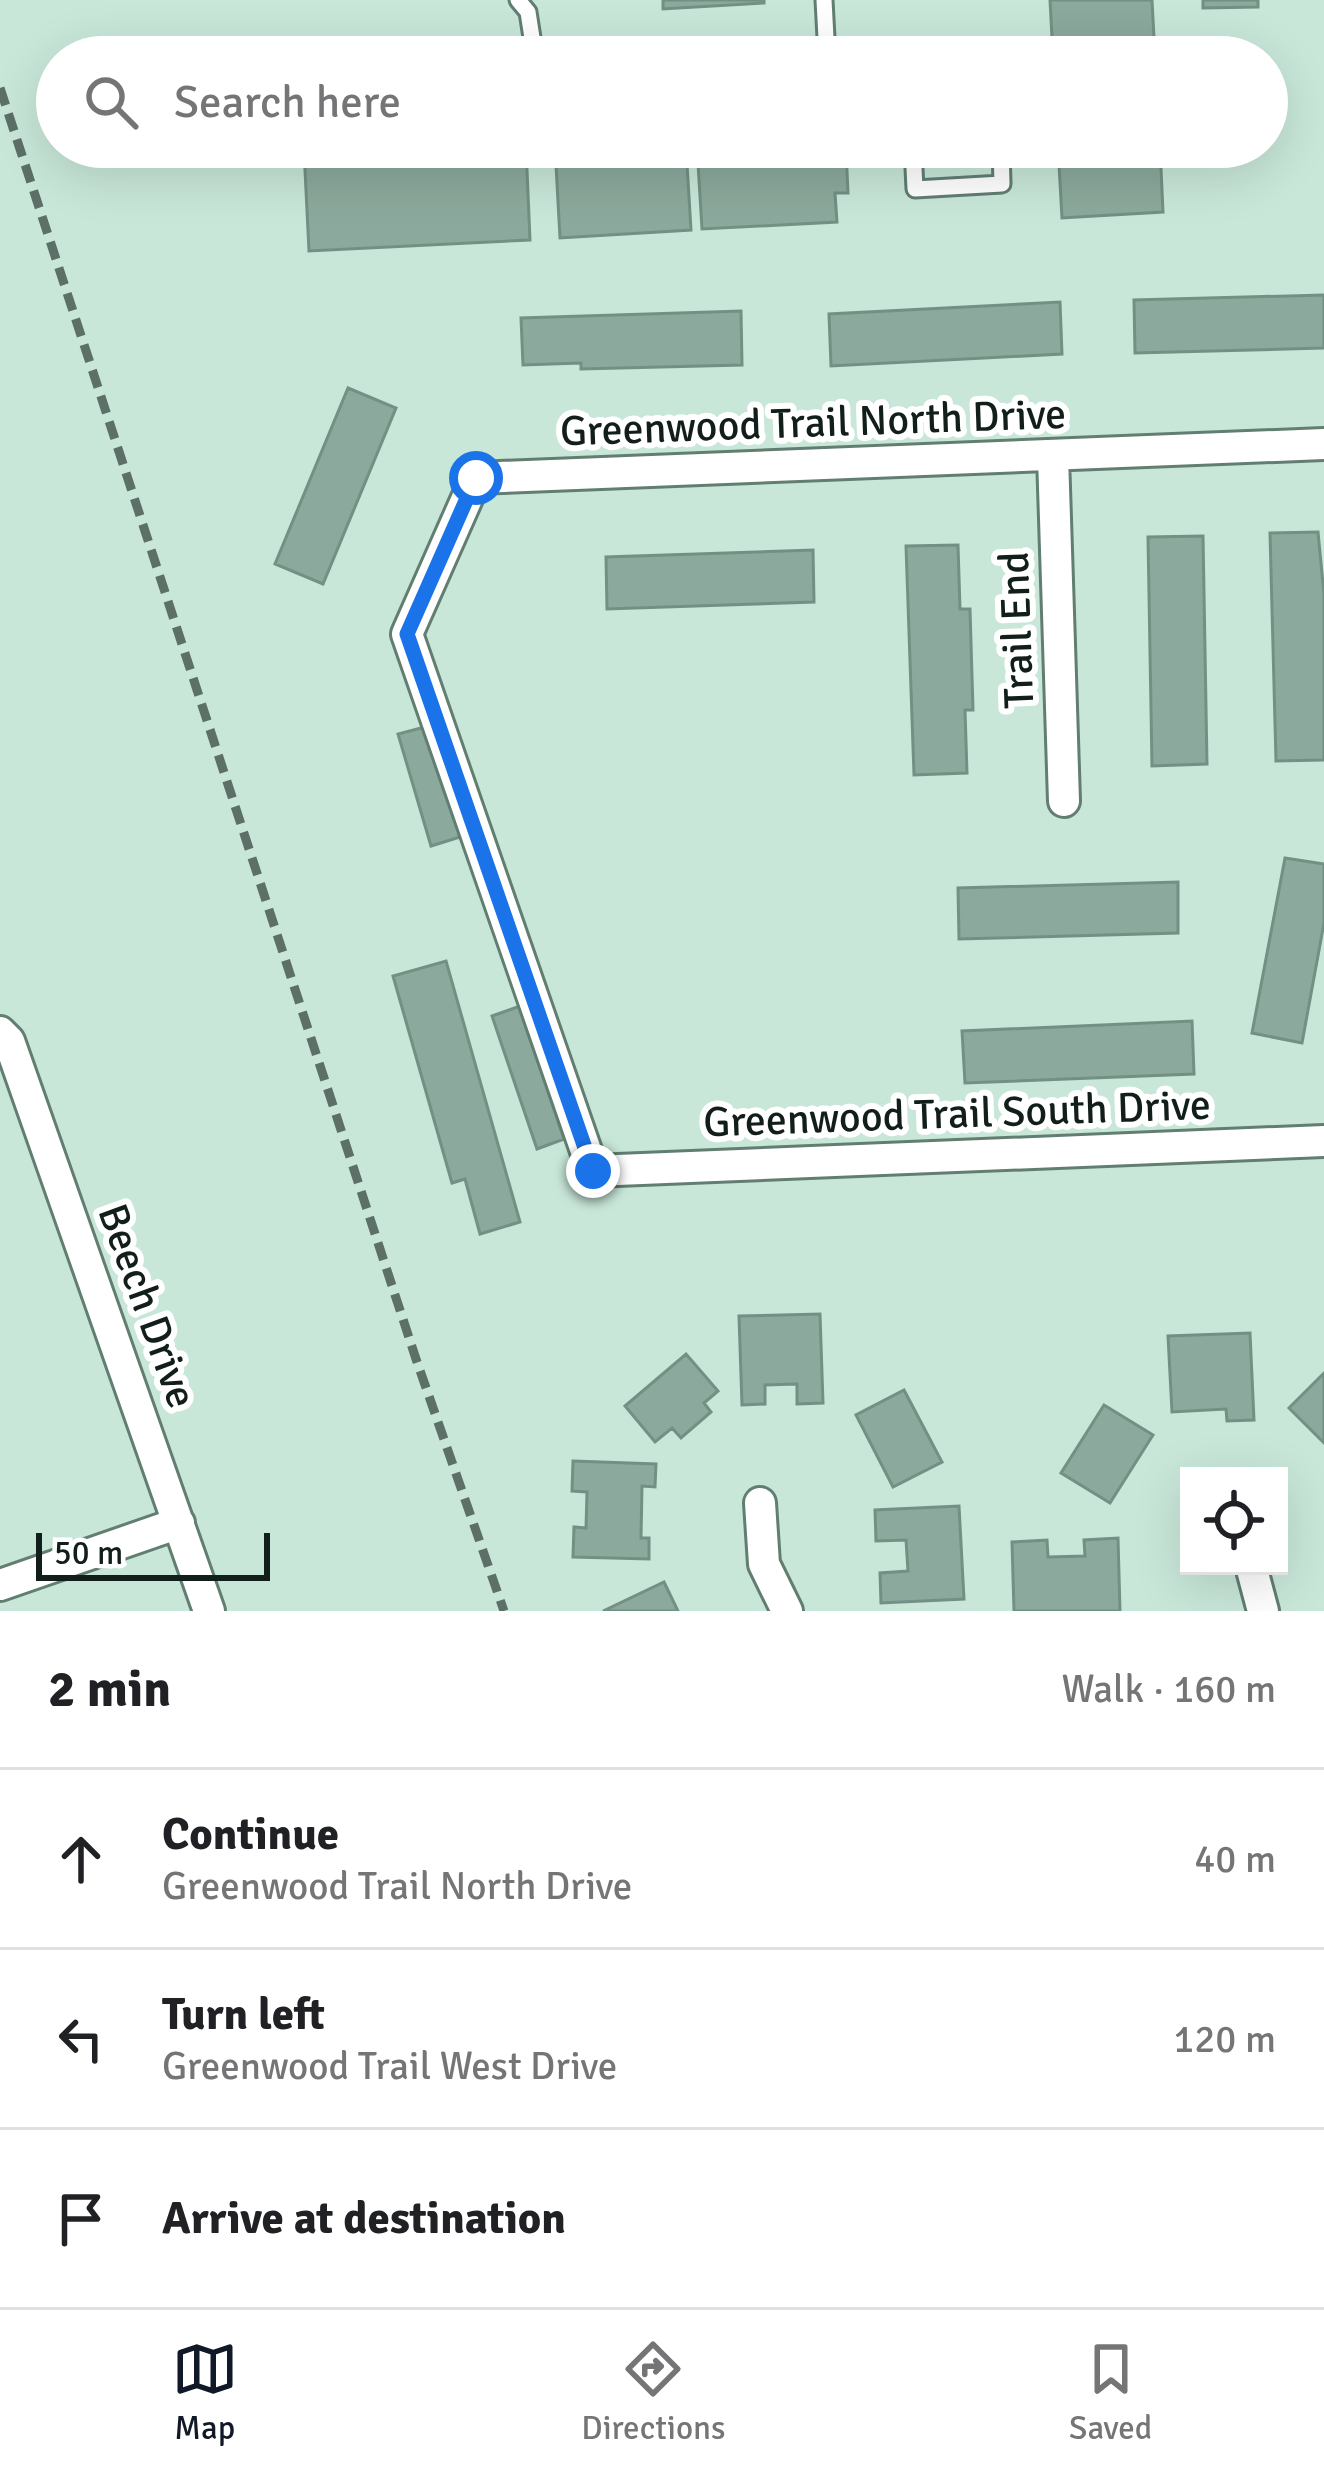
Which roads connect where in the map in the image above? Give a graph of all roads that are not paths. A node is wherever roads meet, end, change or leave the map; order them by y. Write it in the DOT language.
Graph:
graph roads {
  1 [pos="518,0"];
  2 [pos="824,0"];
  3 [pos="532,36"];
  4 [pos="826,36"];
  5 [pos="914,168"];
  6 [pos="1002,168"];
  7 [pos="1324,444"];
  8 [pos="1053,456"];
  9 [pos="1064,801"];
  10 [pos="0,1032"];
  11 [pos="1324,1141"];
  12 [pos="593,1171"];
  13 [pos="760,1503"];
  14 [pos="179,1523"];
  15 [pos="1253,1575"];
  16 [pos="0,1585"];
  17 [pos="209,1611"];
  18 [pos="788,1611"];
  19 [pos="1263,1611"];
  1 -- 3 [label="lane"];
  2 -- 4 [label="lane"];
  5 -- 6 [label="lane"];
  7 -- 8 [label="street, Greenwood Trail North Drive"];
  8 -- 9 [label="street, Trail End"];
  8 -- 12 [label="street, Greenwood Trail North Drive"];
  10 -- 14 [label="street, Beech Drive"];
  11 -- 12 [label="street, Greenwood Trail South Drive"];
  13 -- 18 [label="street"];
  14 -- 16 [label="street"];
  14 -- 17 [label="street, Beech Drive"];
  15 -- 19 [label="street"];
}
